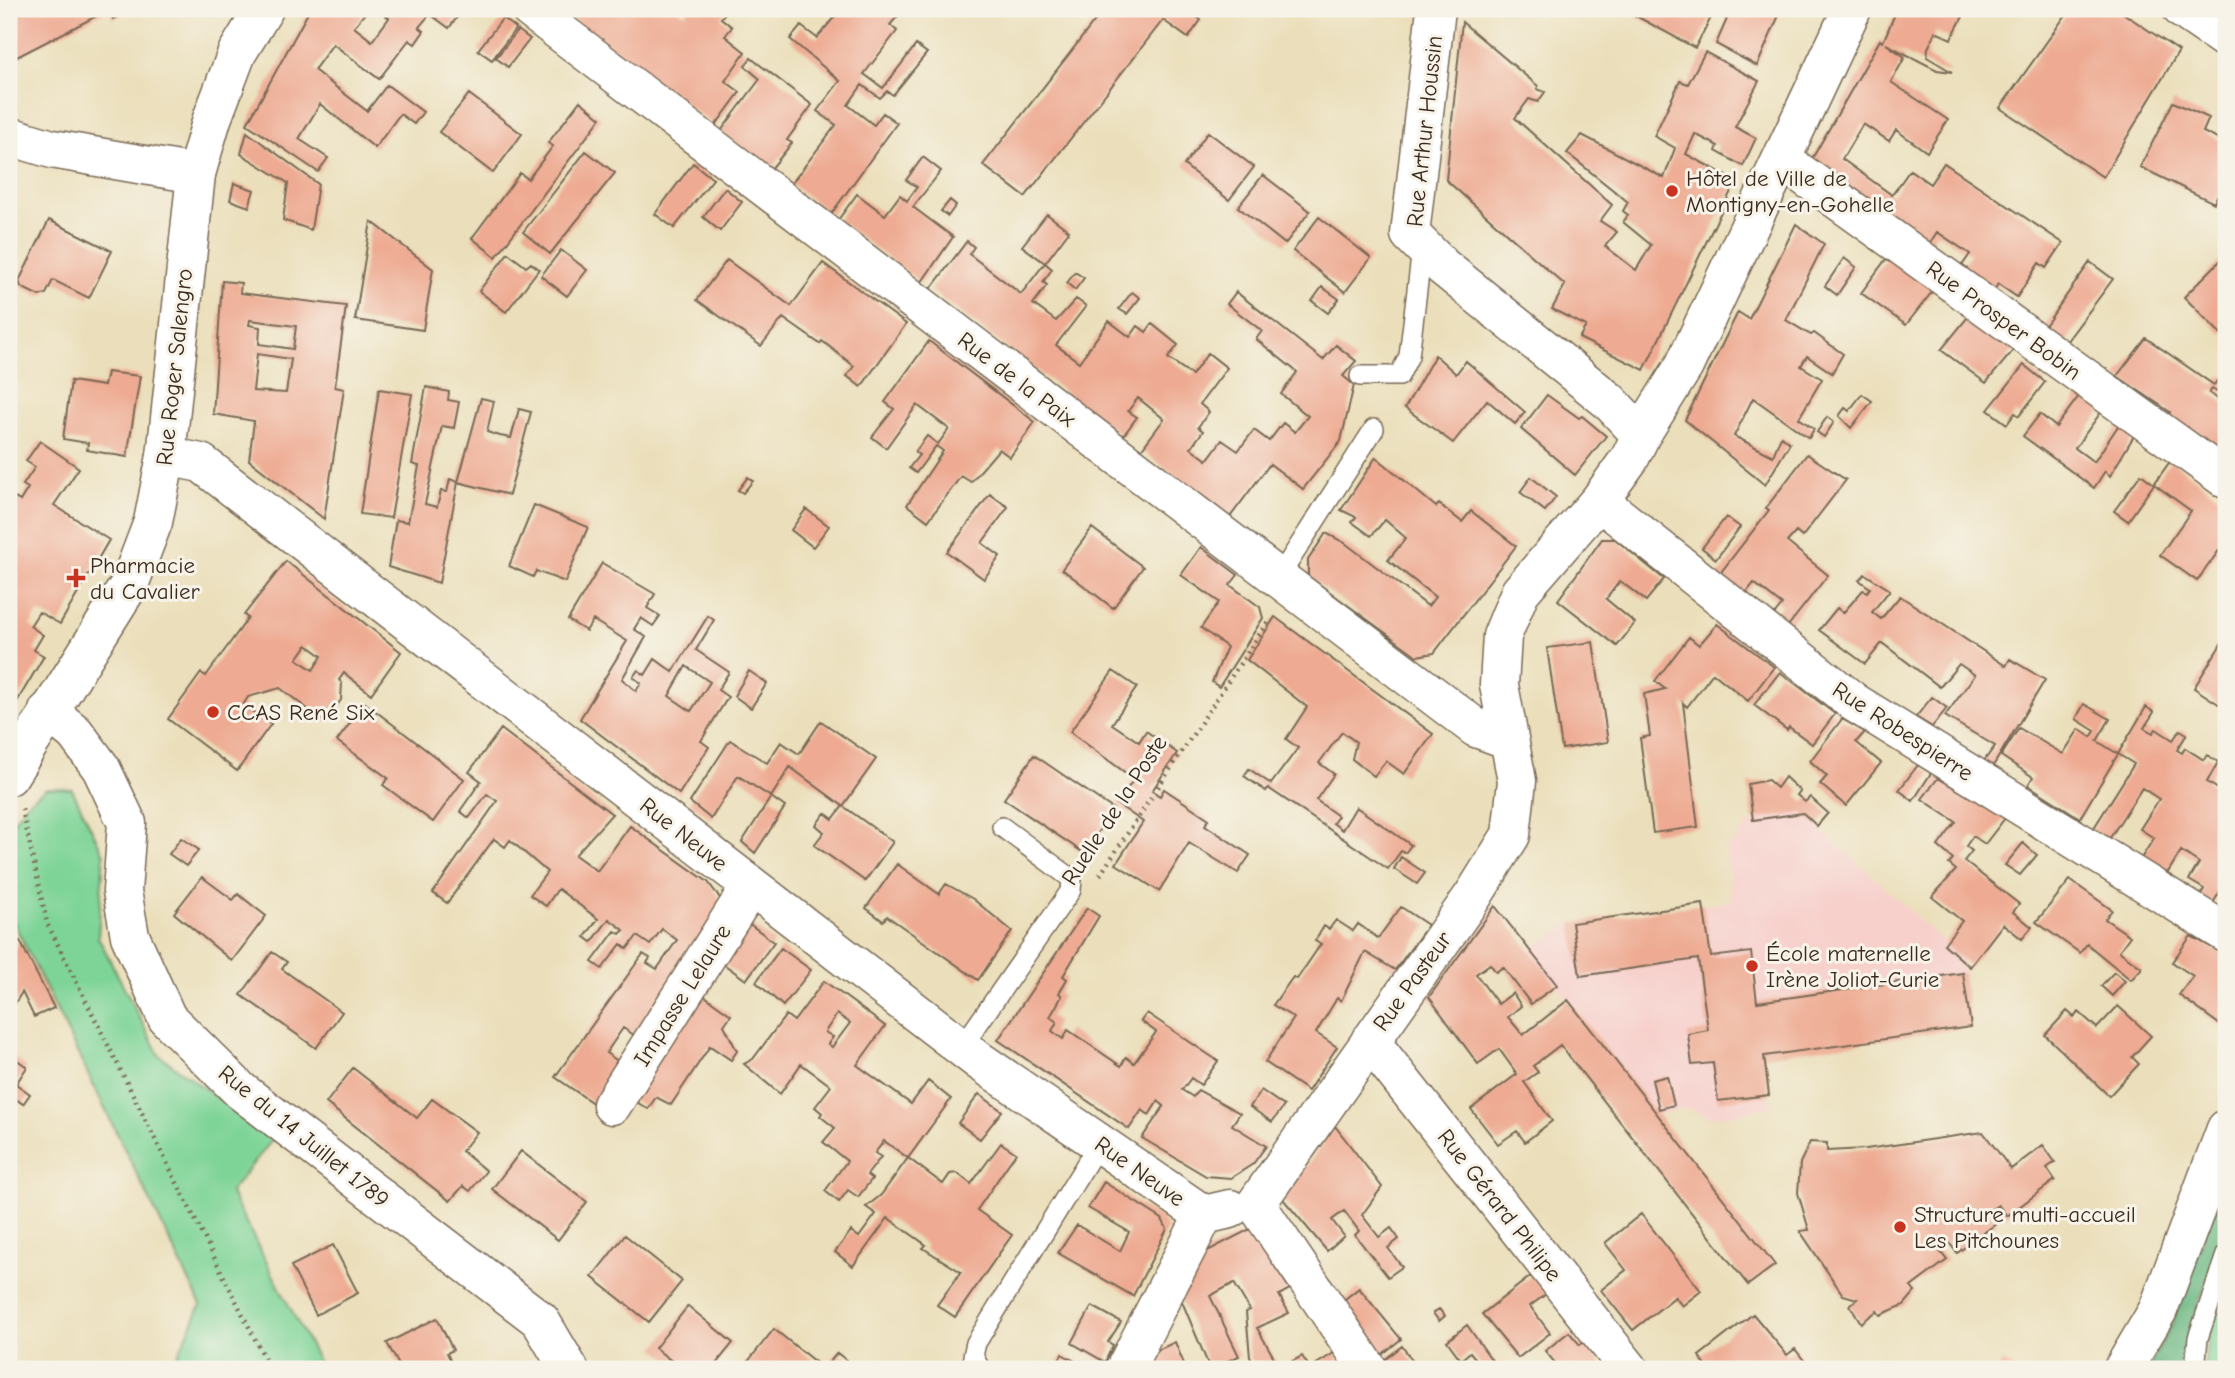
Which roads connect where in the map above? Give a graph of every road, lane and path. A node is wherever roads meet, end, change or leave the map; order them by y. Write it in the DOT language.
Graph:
graph roads {
  1 [pos="264,9"];
  2 [pos="530,9"];
  3 [pos="1436,9"];
  4 [pos="1852,9"];
  5 [pos="2182,9"];
  6 [pos="2226,39"];
  7 [pos="9,136"];
  8 [pos="1782,160"];
  9 [pos="196,174"];
  10 [pos="1422,249"];
  11 [pos="1360,376"];
  12 [pos="1374,429"];
  13 [pos="1641,435"];
  14 [pos="166,456"];
  15 [pos="2226,480"];
  16 [pos="1599,501"];
  17 [pos="1285,582"];
  18 [pos="48,711"];
  19 [pos="1508,740"];
  20 [pos="15,792"];
  21 [pos="1002,827"];
  22 [pos="751,886"];
  23 [pos="1092,887"];
  24 [pos="2226,933"];
  25 [pos="1370,1041"];
  26 [pos="962,1047"];
  27 [pos="612,1105"];
  28 [pos="2226,1129"];
  29 [pos="1099,1143"];
  30 [pos="1256,1204"];
  31 [pos="1203,1215"];
  32 [pos="2226,1255"];
  33 [pos="270,1369"];
  34 [pos="569,1369"];
  35 [pos="980,1369"];
  36 [pos="1125,1369"];
  37 [pos="1368,1369"];
  38 [pos="1629,1369"];
  39 [pos="2123,1369"];
  40 [pos="2194,1369"];
  1 -- 9 [label="street, Rue Roger Salengro"];
  2 -- 17 [label="street, Rue de la Paix"];
  3 -- 10 [label="street, Rue Arthur Houssin"];
  4 -- 8 [label="street, Rue Pasteur"];
  5 -- 6 [label="street"];
  7 -- 9 [label="street"];
  8 -- 13 [label="street, Rue Pasteur"];
  8 -- 15 [label="street, Rue Prosper Bobin"];
  9 -- 14 [label="street, Rue Roger Salengro"];
  10 -- 11 [label="lane, Rue Arthur Houssin"];
  10 -- 13 [label="street"];
  12 -- 17 [label="lane"];
  13 -- 16 [label="street, Rue Pasteur"];
  14 -- 18 [label="street, Rue Roger Salengro"];
  14 -- 22 [label="street, Rue Neuve"];
  16 -- 19 [label="street, Rue Pasteur"];
  16 -- 24 [label="street, Rue Robespierre"];
  17 -- 19 [label="street, Rue de la Paix"];
  17 -- 23 [label="path, Ruelle de la Poste"];
  18 -- 20 [label="street, Rue Roger Salengro"];
  18 -- 34 [label="street, Rue du 14 Juillet 1789"];
  19 -- 25 [label="street, Rue Pasteur"];
  20 -- 33 [label="path"];
  21 -- 26 [label="lane, Ruelle de la Poste"];
  22 -- 26 [label="street, Rue Neuve"];
  22 -- 27 [label="street, Impasse Lelaure"];
  25 -- 30 [label="street, Rue Pasteur"];
  25 -- 38 [label="street, Rue Gérard Philipe"];
  26 -- 29 [label="street, Rue Neuve"];
  28 -- 39 [label="street"];
  29 -- 31 [label="street, Rue Neuve"];
  29 -- 35 [label="lane"];
  30 -- 31 [label="street"];
  30 -- 37 [label="street"];
  31 -- 36 [label="street"];
  32 -- 40 [label="lane"];
}
